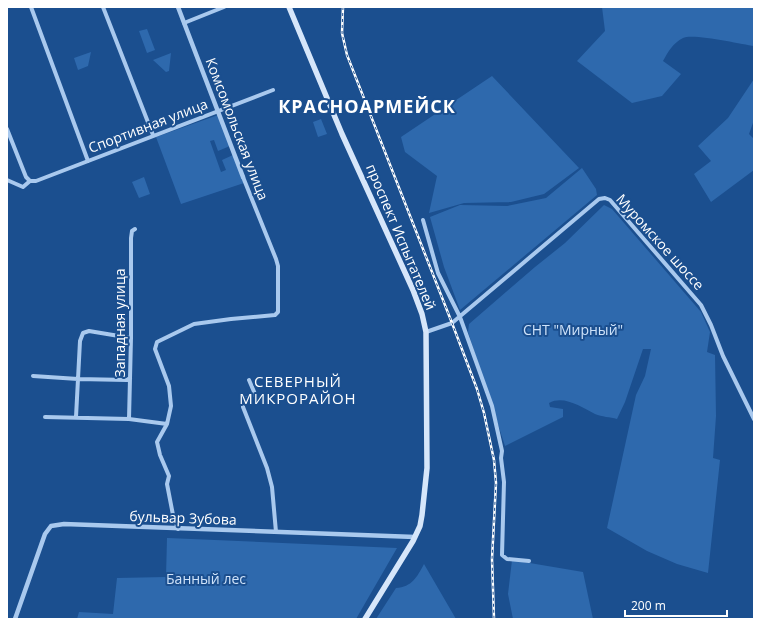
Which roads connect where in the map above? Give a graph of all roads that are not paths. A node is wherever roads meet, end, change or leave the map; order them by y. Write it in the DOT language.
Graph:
graph roads {
  1 [pos="31,7"];
  2 [pos="103,7"];
  3 [pos="178,7"];
  4 [pos="224,7"];
  5 [pos="289,7"];
  6 [pos="184,23"];
  7 [pos="273,90"];
  8 [pos="218,111"];
  9 [pos="7,129"];
  10 [pos="153,135"];
  11 [pos="88,161"];
  12 [pos="243,177"];
  13 [pos="7,180"];
  14 [pos="30,181"];
  15 [pos="423,220"];
  16 [pos="135,229"];
  17 [pos="460,317"];
  18 [pos="426,332"];
  19 [pos="131,338"];
  20 [pos="33,376"];
  21 [pos="130,378"];
  22 [pos="78,379"];
  23 [pos="249,380"];
  24 [pos="45,417"];
  25 [pos="76,417"];
  26 [pos="129,419"];
  27 [pos="754,419"];
  28 [pos="167,424"];
  29 [pos="178,529"];
  30 [pos="276,532"];
  31 [pos="415,536"];
  32 [pos="529,561"];
  33 [pos="15,619"];
  34 [pos="365,619"];
  1 -- 11 [label="street"];
  2 -- 10 [label="street"];
  3 -- 6 [label="street, Комсомольская улица"];
  4 -- 6 [label="street"];
  5 -- 18 [label="main road, проспект Испытателей"];
  6 -- 8 [label="street, Комсомольская улица"];
  7 -- 8 [label="street, Спортивная улица"];
  8 -- 10 [label="street, Спортивная улица"];
  8 -- 12 [label="street, Комсомольская улица"];
  9 -- 14 [label="street"];
  10 -- 11 [label="street, Спортивная улица"];
  11 -- 14 [label="street, Спортивная улица"];
  12 -- 28 [label="street, Комсомольская улица"];
  13 -- 14 [label="street, Спортивная улица"];
  15 -- 17 [label="street"];
  16 -- 19 [label="street, Западная улица"];
  17 -- 18 [label="street, Муромское шоссе"];
  17 -- 27 [label="street, Муромское шоссе"];
  17 -- 32 [label="street"];
  18 -- 31 [label="main road, проспект Испытателей"];
  19 -- 21 [label="street, Западная улица"];
  19 -- 22 [label="street"];
  20 -- 22 [label="street"];
  21 -- 22 [label="street"];
  21 -- 26 [label="street, Западная улица"];
  22 -- 25 [label="street"];
  23 -- 30 [label="street"];
  24 -- 25 [label="street"];
  25 -- 26 [label="street"];
  26 -- 28 [label="street"];
  28 -- 29 [label="street"];
  29 -- 30 [label="street, бульвар Зубова"];
  29 -- 33 [label="street, бульвар Зубова"];
  30 -- 31 [label="street, бульвар Зубова"];
  31 -- 34 [label="main road, проспект Испытателей"];
}
